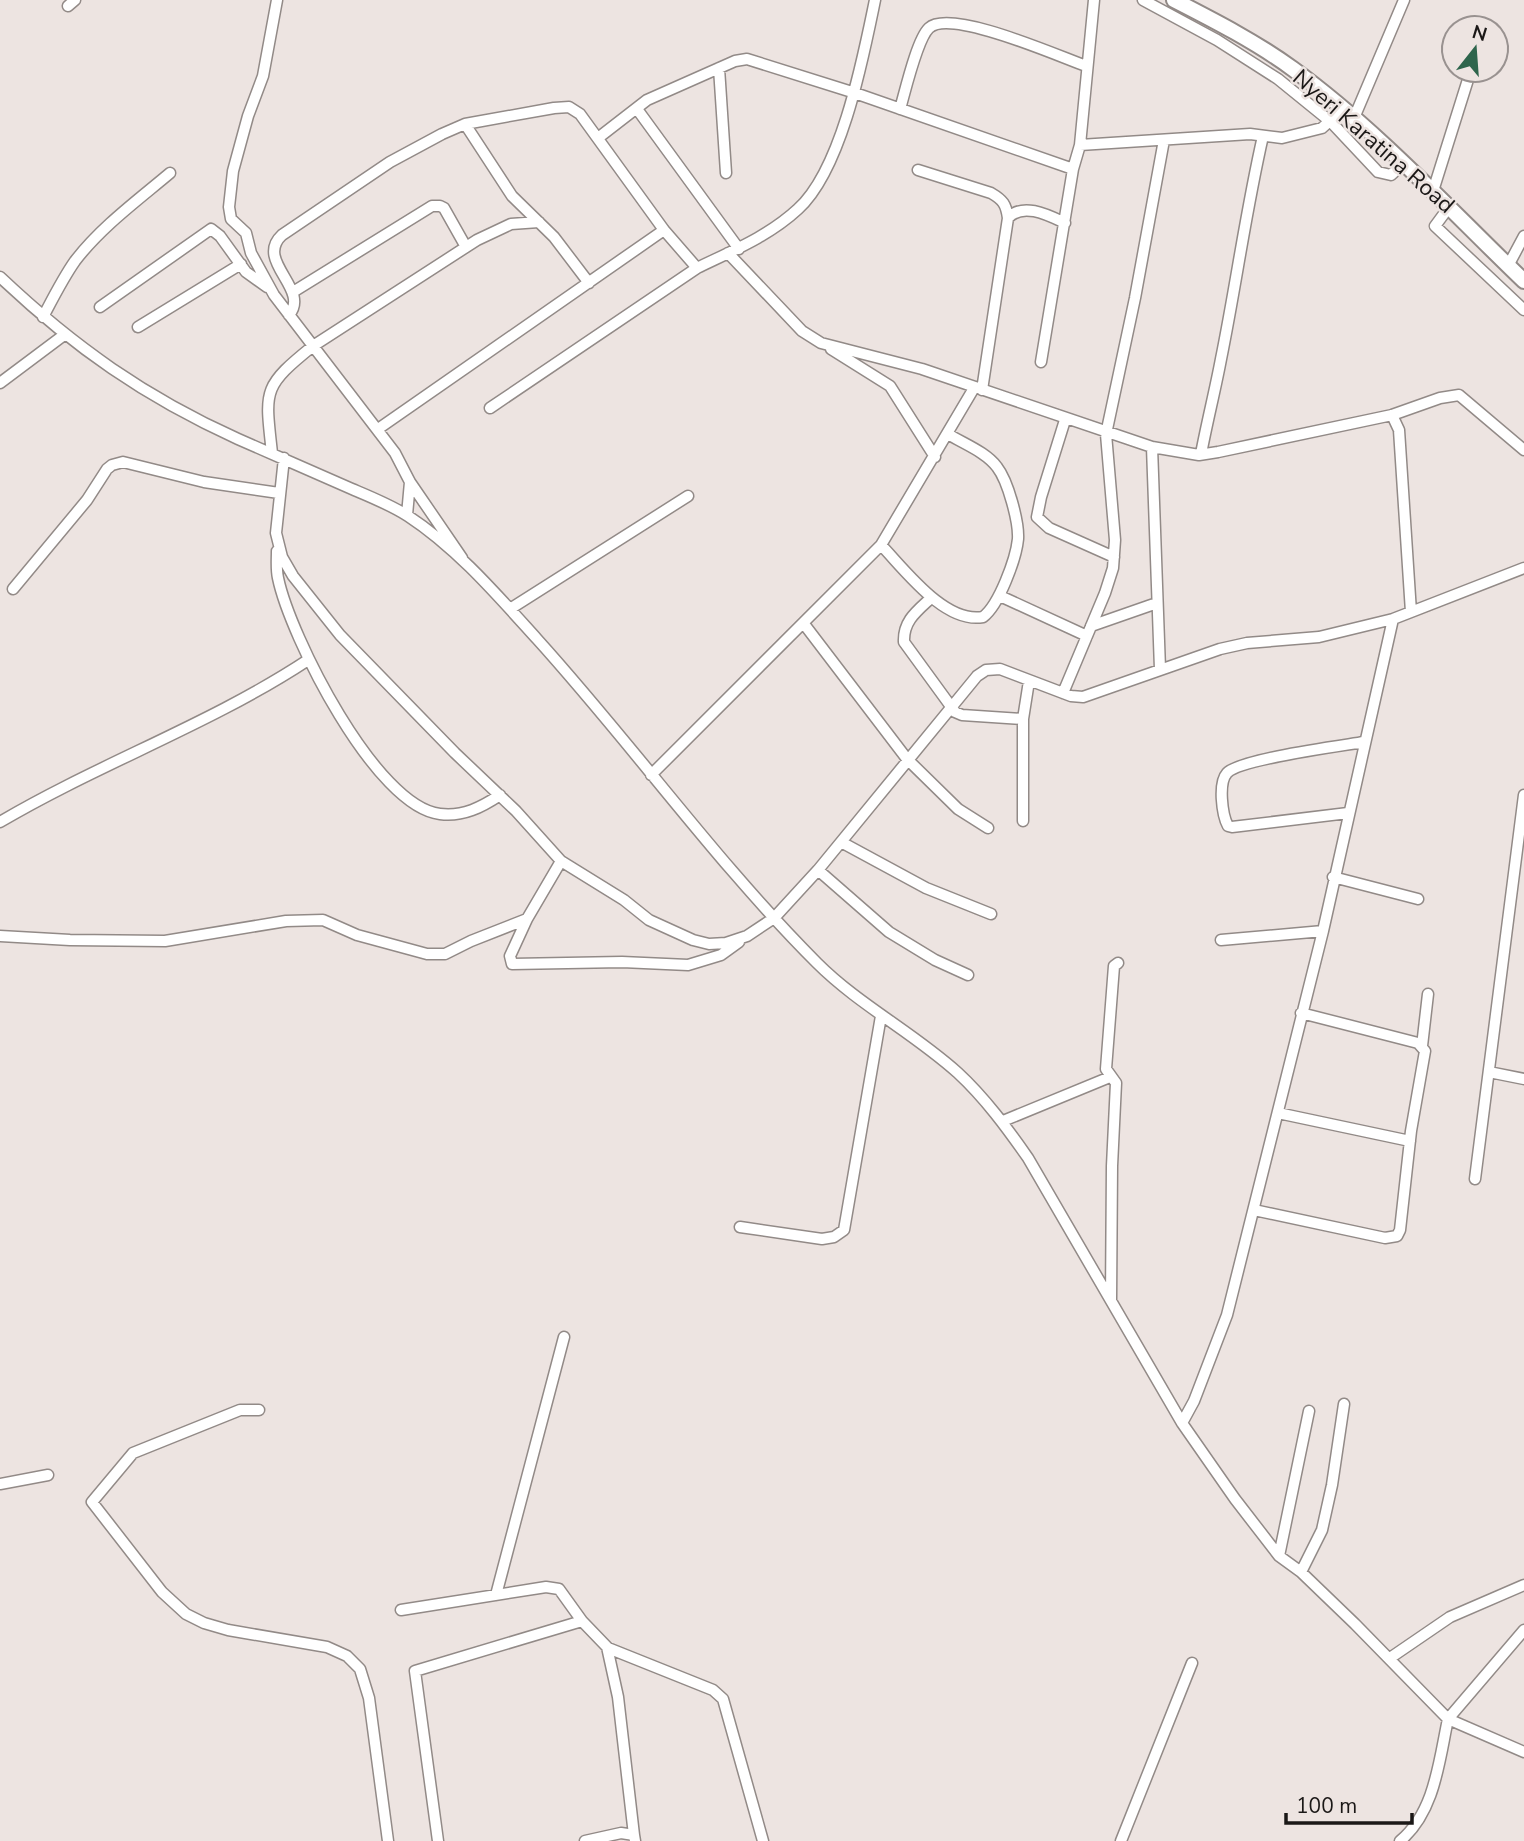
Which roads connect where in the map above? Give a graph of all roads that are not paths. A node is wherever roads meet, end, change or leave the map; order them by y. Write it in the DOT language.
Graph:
graph roads {
  1 [pos="276,0"];
  2 [pos="875,0"];
  3 [pos="1094,0"];
  4 [pos="1143,0"];
  5 [pos="1173,0"];
  6 [pos="1404,0"];
  7 [pos="1166,13"];
  8 [pos="1086,65"];
  9 [pos="719,68"];
  10 [pos="1467,84"];
  11 [pos="852,92"];
  12 [pos="900,109"];
  13 [pos="637,110"];
  14 [pos="1349,113"];
  15 [pos="1331,122"];
  16 [pos="465,124"];
  17 [pos="1263,136"];
  18 [pos="598,138"];
  19 [pos="1164,140"];
  20 [pos="1080,145"];
  21 [pos="1404,163"];
  22 [pos="1073,169"];
  23 [pos="918,170"];
  24 [pos="170,173"];
  25 [pos="726,173"];
  26 [pos="1433,191"];
  27 [pos="516,201"];
  28 [pos="1449,207"];
  29 [pos="1008,218"];
  30 [pos="539,222"];
  31 [pos="511,223"];
  32 [pos="1065,223"];
  33 [pos="664,230"];
  34 [pos="1524,236"];
  35 [pos="466,247"];
  36 [pos="739,249"];
  37 [pos="728,253"];
  38 [pos="241,264"];
  39 [pos="1508,266"];
  40 [pos="697,268"];
  41 [pos="0,277"];
  42 [pos="1524,281"];
  43 [pos="589,283"];
  44 [pos="271,289"];
  45 [pos="293,292"];
  46 [pos="100,307"];
  47 [pos="1524,310"];
  48 [pos="289,316"];
  49 [pos="43,317"];
  50 [pos="138,327"];
  51 [pos="64,335"];
  52 [pos="818,342"];
  53 [pos="313,346"];
  54 [pos="1041,362"];
  55 [pos="0,383"];
  56 [pos="978,389"];
  57 [pos="490,408"];
  58 [pos="1392,415"];
  59 [pos="1065,420"];
  60 [pos="378,429"];
  61 [pos="948,434"];
  62 [pos="1107,434"];
  63 [pos="1152,447"];
  64 [pos="1524,450"];
  65 [pos="272,453"];
  66 [pos="1201,454"];
  67 [pos="935,457"];
  68 [pos="284,458"];
  69 [pos="410,482"];
  70 [pos="279,494"];
  71 [pos="688,496"];
  72 [pos="407,515"];
  73 [pos="276,533"];
  74 [pos="881,545"];
  75 [pos="1114,557"];
  76 [pos="466,565"];
  77 [pos="1524,568"];
  78 [pos="13,589"];
  79 [pos="1000,596"];
  80 [pos="931,598"];
  81 [pos="1157,603"];
  82 [pos="510,609"];
  83 [pos="1411,612"];
  84 [pos="1393,619"];
  85 [pos="804,624"];
  86 [pos="1089,631"];
  87 [pos="784,637"];
  88 [pos="308,660"];
  89 [pos="1160,669"];
  90 [pos="1029,681"];
  91 [pos="1063,693"];
  92 [pos="952,706"];
  93 [pos="1023,719"];
  94 [pos="1364,742"];
  95 [pos="907,759"];
  96 [pos="651,775"];
  97 [pos="500,795"];
  98 [pos="1524,795"];
  99 [pos="1348,813"];
  100 [pos="1023,821"];
  101 [pos="0,822"];
  102 [pos="988,828"];
  103 [pos="841,842"];
  104 [pos="561,861"];
  105 [pos="818,870"];
  106 [pos="1333,877"];
  107 [pos="1418,899"];
  108 [pos="991,914"];
  109 [pos="774,918"];
  110 [pos="527,919"];
  111 [pos="1323,931"];
  112 [pos="0,936"];
  113 [pos="747,936"];
  114 [pos="1221,940"];
  115 [pos="1118,963"];
  116 [pos="968,975"];
  117 [pos="1428,994"];
  118 [pos="1301,1013"];
  119 [pos="881,1016"];
  120 [pos="1422,1046"];
  121 [pos="1489,1072"];
  122 [pos="1110,1077"];
  123 [pos="1524,1079"];
  124 [pos="1278,1113"];
  125 [pos="1003,1121"];
  126 [pos="1410,1141"];
  127 [pos="1475,1179"];
  128 [pos="1254,1210"];
  129 [pos="740,1227"];
  130 [pos="1111,1303"];
  131 [pos="564,1337"];
  132 [pos="1344,1404"];
  133 [pos="259,1410"];
  134 [pos="1309,1410"];
  135 [pos="1182,1423"];
  136 [pos="48,1475"];
  137 [pos="0,1484"];
  138 [pos="1279,1556"];
  139 [pos="1301,1572"];
  140 [pos="1524,1585"];
  141 [pos="496,1595"];
  142 [pos="401,1610"];
  143 [pos="582,1621"];
  144 [pos="1524,1630"];
  145 [pos="607,1647"];
  146 [pos="1390,1658"];
  147 [pos="1192,1663"];
  148 [pos="1448,1719"];
  149 [pos="1524,1752"];
  150 [pos="634,1838"];
  151 [pos="388,1841"];
  152 [pos="438,1841"];
  153 [pos="585,1841"];
  154 [pos="763,1841"];
  155 [pos="1121,1841"];
  156 [pos="1400,1841"];
  1 -- 44 [label="street"];
  2 -- 11 [label="street"];
  3 -- 8 [label="street"];
  4 -- 7 [label="street"];
  5 -- 7 [label="street"];
  5 -- 14 [label="highway, Nyeri Karatina Road"];
  6 -- 14 [label="street"];
  7 -- 15 [label="street"];
  8 -- 12 [label="street"];
  8 -- 20 [label="street"];
  9 -- 11 [label="street"];
  9 -- 13 [label="street"];
  9 -- 25 [label="street"];
  10 -- 26 [label="street"];
  11 -- 12 [label="street"];
  11 -- 36 [label="street"];
  12 -- 22 [label="street"];
  13 -- 18 [label="street"];
  13 -- 36 [label="street"];
  14 -- 15 [label="street"];
  14 -- 21 [label="highway, Nyeri Karatina Road"];
  15 -- 17 [label="street"];
  15 -- 21 [label="street"];
  16 -- 18 [label="street"];
  16 -- 27 [label="street"];
  16 -- 45 [label="street"];
  17 -- 19 [label="street"];
  17 -- 66 [label="street"];
  18 -- 33 [label="street"];
  19 -- 20 [label="street"];
  19 -- 62 [label="street"];
  20 -- 22 [label="street"];
  21 -- 26 [label="highway, Nyeri Karatina Road"];
  22 -- 32 [label="street"];
  23 -- 29 [label="street"];
  24 -- 49 [label="street"];
  26 -- 28 [label="highway, Nyeri Karatina Road"];
  27 -- 30 [label="street"];
  27 -- 31 [label="street"];
  28 -- 39 [label="highway, Nyeri Karatina Road"];
  28 -- 47 [label="street"];
  29 -- 32 [label="street"];
  29 -- 56 [label="street"];
  30 -- 31 [label="street"];
  30 -- 43 [label="street"];
  31 -- 35 [label="street"];
  32 -- 54 [label="street"];
  33 -- 40 [label="street"];
  33 -- 43 [label="street"];
  34 -- 39 [label="street"];
  35 -- 45 [label="street"];
  35 -- 53 [label="street"];
  36 -- 37 [label="street"];
  37 -- 40 [label="street"];
  37 -- 52 [label="street"];
  38 -- 44 [label="street"];
  38 -- 46 [label="street"];
  38 -- 50 [label="street"];
  39 -- 42 [label="highway, Nyeri Karatina Road"];
  40 -- 57 [label="street"];
  41 -- 49 [label="street"];
  43 -- 60 [label="street"];
  44 -- 48 [label="street"];
  45 -- 48 [label="street"];
  48 -- 53 [label="street"];
  49 -- 51 [label="street"];
  51 -- 55 [label="street"];
  51 -- 65 [label="street"];
  52 -- 56 [label="street"];
  52 -- 67 [label="street"];
  53 -- 60 [label="street"];
  53 -- 65 [label="street"];
  56 -- 59 [label="street"];
  56 -- 61 [label="street"];
  58 -- 64 [label="street"];
  58 -- 66 [label="street"];
  58 -- 83 [label="street"];
  59 -- 62 [label="street"];
  59 -- 75 [label="street"];
  60 -- 69 [label="street"];
  61 -- 67 [label="street"];
  61 -- 79 [label="street"];
  62 -- 63 [label="street"];
  62 -- 75 [label="street"];
  63 -- 66 [label="street"];
  63 -- 81 [label="street"];
  65 -- 68 [label="street"];
  67 -- 74 [label="street"];
  68 -- 70 [label="street"];
  68 -- 72 [label="street"];
  69 -- 72 [label="street"];
  69 -- 76 [label="street"];
  70 -- 73 [label="street"];
  70 -- 78 [label="street"];
  71 -- 82 [label="street"];
  72 -- 76 [label="street"];
  73 -- 88 [label="street"];
  73 -- 97 [label="street"];
  74 -- 80 [label="street"];
  74 -- 85 [label="street"];
  75 -- 86 [label="street"];
  76 -- 82 [label="street"];
  77 -- 83 [label="street"];
  79 -- 80 [label="street"];
  79 -- 86 [label="street"];
  80 -- 92 [label="street"];
  81 -- 86 [label="street"];
  81 -- 89 [label="street"];
  82 -- 96 [label="street"];
  83 -- 84 [label="street"];
  84 -- 89 [label="street"];
  84 -- 94 [label="street"];
  85 -- 95 [label="street"];
  85 -- 96 [label="street"];
  86 -- 91 [label="street"];
  87 -- 96 [label="street"];
  88 -- 97 [label="street"];
  88 -- 101 [label="street"];
  89 -- 91 [label="street"];
  90 -- 91 [label="street"];
  90 -- 92 [label="street"];
  90 -- 93 [label="street"];
  92 -- 93 [label="street"];
  92 -- 95 [label="street"];
  93 -- 100 [label="street"];
  94 -- 99 [label="street"];
  94 -- 99 [label="street"];
  95 -- 102 [label="street"];
  95 -- 103 [label="street"];
  96 -- 109 [label="street"];
  97 -- 104 [label="street"];
  98 -- 121 [label="street"];
  99 -- 106 [label="street"];
  103 -- 105 [label="street"];
  103 -- 108 [label="street"];
  104 -- 110 [label="street"];
  104 -- 113 [label="street"];
  105 -- 109 [label="street"];
  105 -- 116 [label="street"];
  106 -- 107 [label="street"];
  106 -- 111 [label="street"];
  109 -- 113 [label="street"];
  109 -- 119 [label="street"];
  110 -- 112 [label="street"];
  110 -- 113 [label="street"];
  111 -- 114 [label="street"];
  111 -- 118 [label="street"];
  115 -- 122 [label="street"];
  117 -- 120 [label="street"];
  118 -- 120 [label="street"];
  118 -- 124 [label="street"];
  119 -- 125 [label="street"];
  119 -- 129 [label="street"];
  120 -- 126 [label="street"];
  121 -- 123 [label="street"];
  121 -- 127 [label="street"];
  122 -- 125 [label="street"];
  122 -- 130 [label="street"];
  124 -- 126 [label="street"];
  124 -- 128 [label="street"];
  125 -- 130 [label="street"];
  126 -- 128 [label="street"];
  128 -- 135 [label="street"];
  130 -- 135 [label="street"];
  131 -- 141 [label="street"];
  132 -- 139 [label="street"];
  133 -- 151 [label="street"];
  134 -- 138 [label="street"];
  135 -- 138 [label="street"];
  136 -- 137 [label="street"];
  138 -- 139 [label="street"];
  139 -- 146 [label="street"];
  140 -- 146 [label="street"];
  141 -- 142 [label="street"];
  141 -- 143 [label="street"];
  143 -- 145 [label="street"];
  143 -- 152 [label="street"];
  144 -- 148 [label="street"];
  145 -- 150 [label="street"];
  145 -- 154 [label="street"];
  146 -- 148 [label="street"];
  147 -- 155 [label="street"];
  148 -- 149 [label="street"];
  148 -- 156 [label="street"];
  150 -- 153 [label="street"];
}
